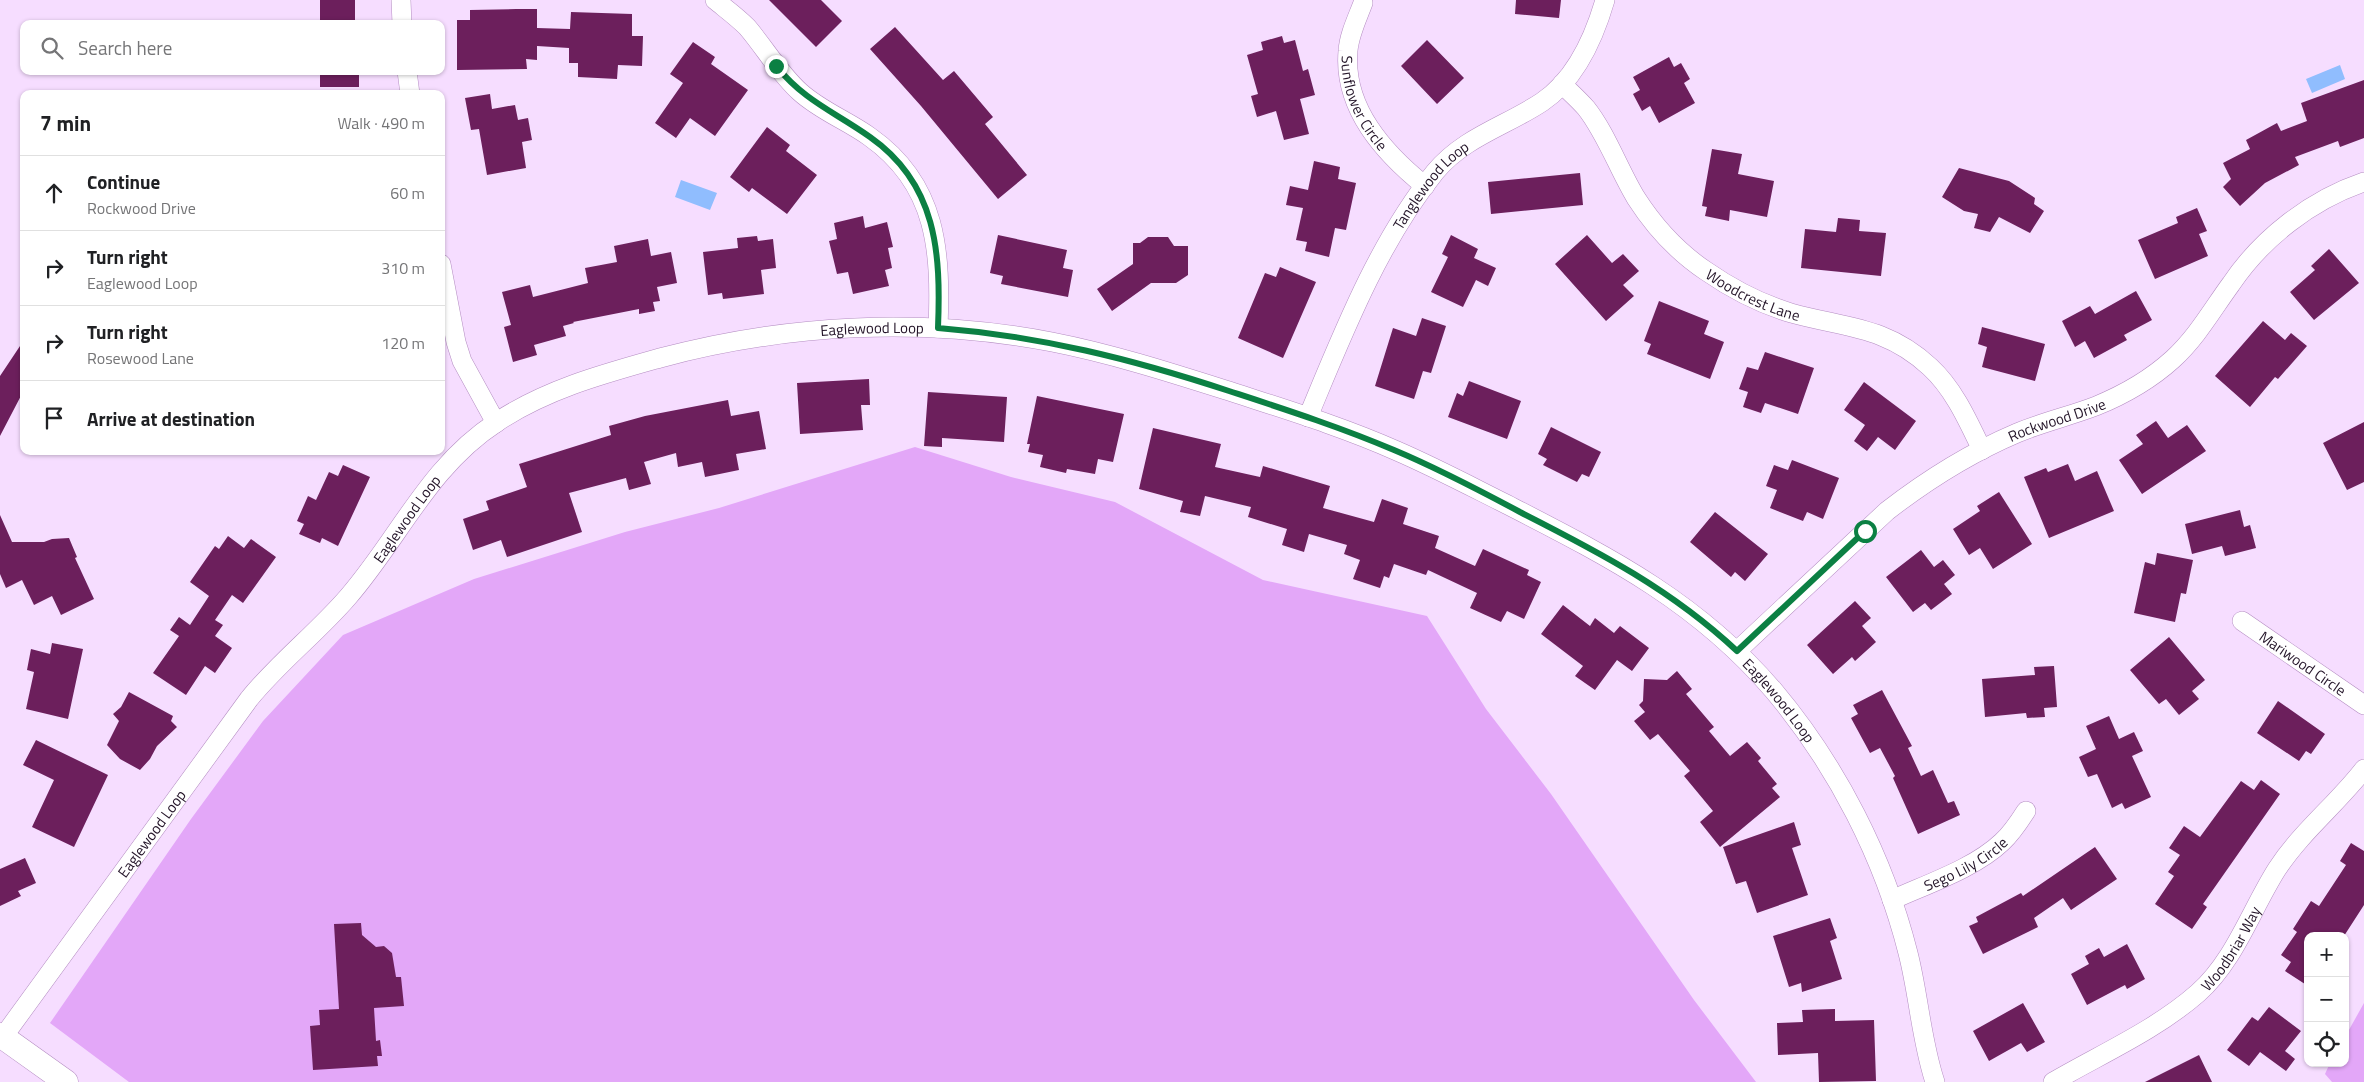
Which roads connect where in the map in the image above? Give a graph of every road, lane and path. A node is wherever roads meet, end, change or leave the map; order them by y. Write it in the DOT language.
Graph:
graph roads {
  1 [pos="400,0"];
  2 [pos="715,0"];
  3 [pos="1604,0"];
  4 [pos="1363,4"];
  5 [pos="402,20"];
  6 [pos="408,75"];
  7 [pos="1562,84"];
  8 [pos="409,90"];
  9 [pos="2364,182"];
  10 [pos="1425,186"];
  11 [pos="445,285"];
  12 [pos="938,328"];
  13 [pos="1308,417"];
  14 [pos="496,422"];
  15 [pos="1982,450"];
  16 [pos="2242,621"];
  17 [pos="1737,651"];
  18 [pos="2364,705"];
  19 [pos="2364,768"];
  20 [pos="2026,811"];
  21 [pos="1892,900"];
  22 [pos="1,1038"];
  23 [pos="66,1082"];
  24 [pos="1935,1082"];
  25 [pos="2053,1082"];
  1 -- 5 [label="street"];
  2 -- 12 [label="street"];
  3 -- 7 [label="street, Tanglewood Loop"];
  4 -- 10 [label="street, Sunflower Circle"];
  6 -- 8 [label="street"];
  7 -- 10 [label="street, Tanglewood Loop"];
  7 -- 15 [label="street, Woodcrest Lane"];
  9 -- 15 [label="street, Rockwood Drive"];
  10 -- 13 [label="street, Tanglewood Loop"];
  11 -- 14 [label="street"];
  12 -- 13 [label="street, Eaglewood Loop"];
  12 -- 14 [label="street, Eaglewood Loop"];
  13 -- 17 [label="street, Eaglewood Loop"];
  14 -- 22 [label="street, Eaglewood Loop"];
  15 -- 17 [label="street, Rockwood Drive"];
  16 -- 18 [label="street, Mariwood Circle"];
  17 -- 21 [label="street, Eaglewood Loop"];
  19 -- 25 [label="street, Woodbriar Way"];
  20 -- 21 [label="street, Sego Lily Circle"];
  21 -- 24 [label="street, Eaglewood Loop"];
  22 -- 23 [label="main road"];
}
